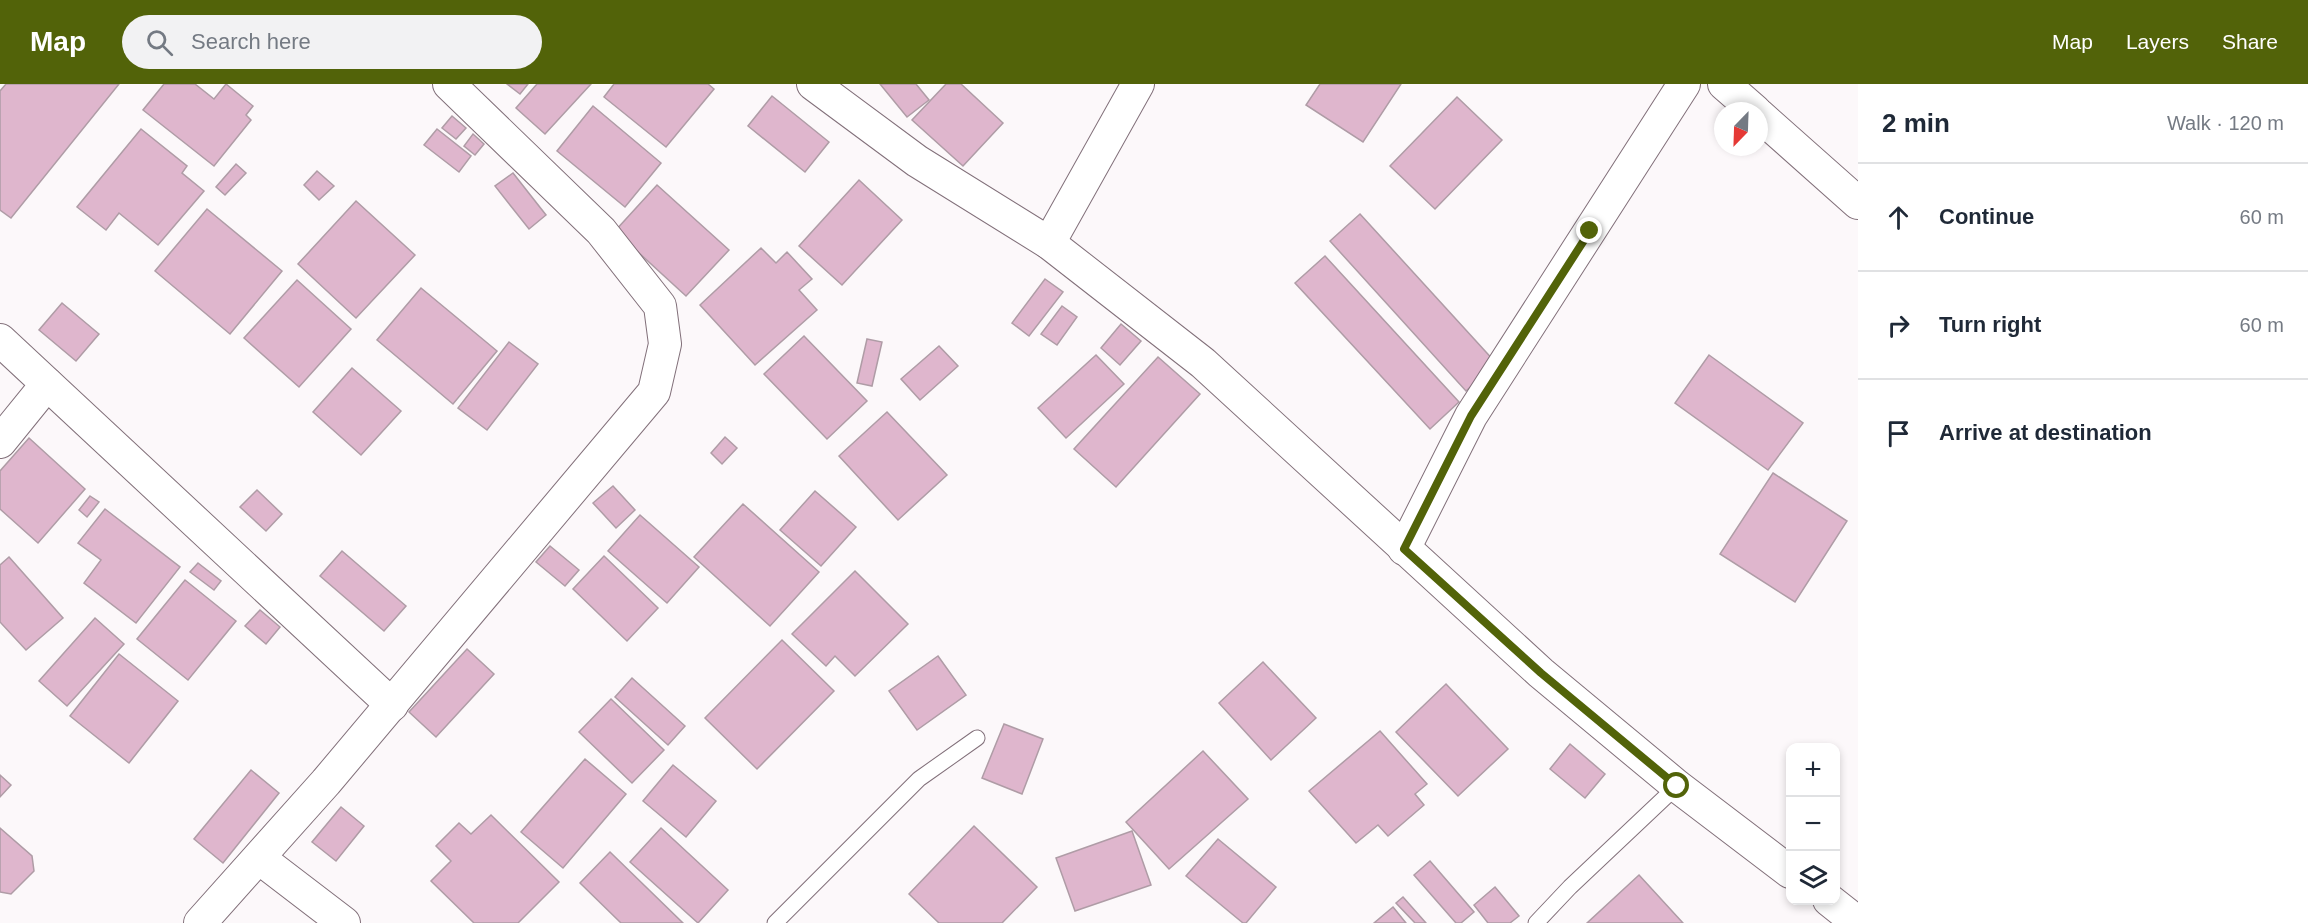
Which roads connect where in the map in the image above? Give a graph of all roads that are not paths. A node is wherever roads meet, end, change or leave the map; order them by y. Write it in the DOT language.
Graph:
graph roads {
  1 [pos="449,84"];
  2 [pos="813,84"];
  3 [pos="1138,84"];
  4 [pos="1684,84"];
  5 [pos="1724,84"];
  6 [pos="1745,102"];
  7 [pos="1768,123"];
  8 [pos="1858,203"];
  9 [pos="1049,243"];
  10 [pos="0,340"];
  11 [pos="47,384"];
  12 [pos="0,441"];
  13 [pos="1404,549"];
  14 [pos="392,705"];
  15 [pos="977,738"];
  16 [pos="1677,786"];
  17 [pos="259,858"];
  18 [pos="1786,868"];
  19 [pos="201,923"];
  20 [pos="344,923"];
  21 [pos="775,923"];
  22 [pos="1536,923"];
  1 -- 14 [label="street"];
  2 -- 9 [label="street"];
  3 -- 9 [label="street"];
  4 -- 13 [label="street"];
  5 -- 6 [label="street"];
  7 -- 8 [label="street"];
  9 -- 13 [label="street"];
  10 -- 11 [label="street"];
  11 -- 12 [label="street"];
  11 -- 14 [label="street"];
  13 -- 16 [label="street"];
  14 -- 17 [label="street"];
  15 -- 21 [label="lane"];
  16 -- 18 [label="street"];
  16 -- 22 [label="lane"];
  17 -- 19 [label="street"];
  17 -- 20 [label="street"];
}
